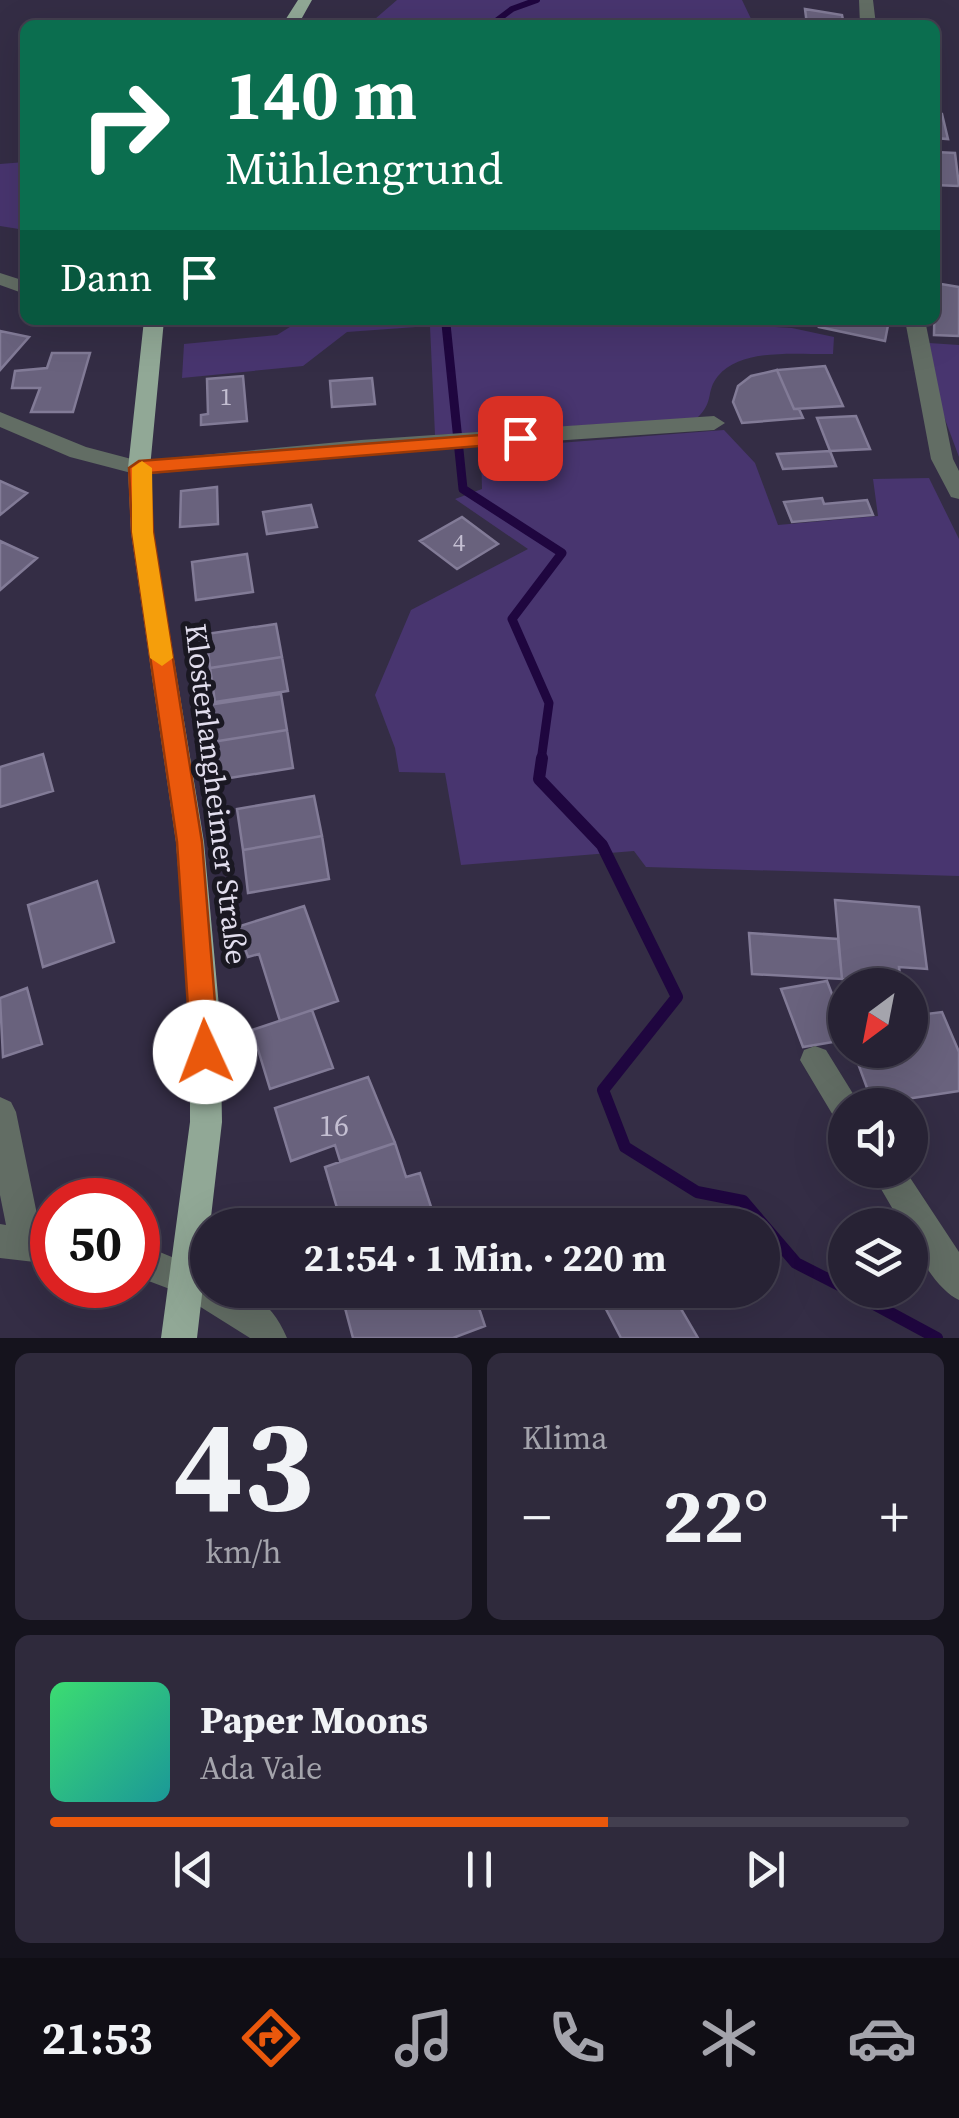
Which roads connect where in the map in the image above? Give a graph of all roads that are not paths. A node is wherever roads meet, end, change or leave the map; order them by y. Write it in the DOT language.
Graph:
graph roads {
  1 [pos="153,325"];
  2 [pos="916,325"];
  3 [pos="0,420"];
  4 [pos="714,423"];
  5 [pos="139,468"];
  6 [pos="959,492"];
  7 [pos="814,1060"];
  8 [pos="832,1088"];
  9 [pos="0,1112"];
  10 [pos="898,1188"];
  11 [pos="26,1243"];
  12 [pos="160,1269"];
  13 [pos="184,1278"];
  14 [pos="959,1283"];
  15 [pos="178,1338"];
  16 [pos="268,1338"];
  1 -- 5 [label="main road, Klosterlangheimer Straße"];
  2 -- 6 [label="street"];
  3 -- 5 [label="street"];
  4 -- 5 [label="street"];
  5 -- 13 [label="main road, Klosterlangheimer Straße"];
  7 -- 8 [label="street"];
  9 -- 11 [label="street"];
  10 -- 14 [label="street"];
  12 -- 13 [label="street"];
  13 -- 15 [label="main road, Klosterlangheimer Straße"];
  13 -- 16 [label="street"];
}
